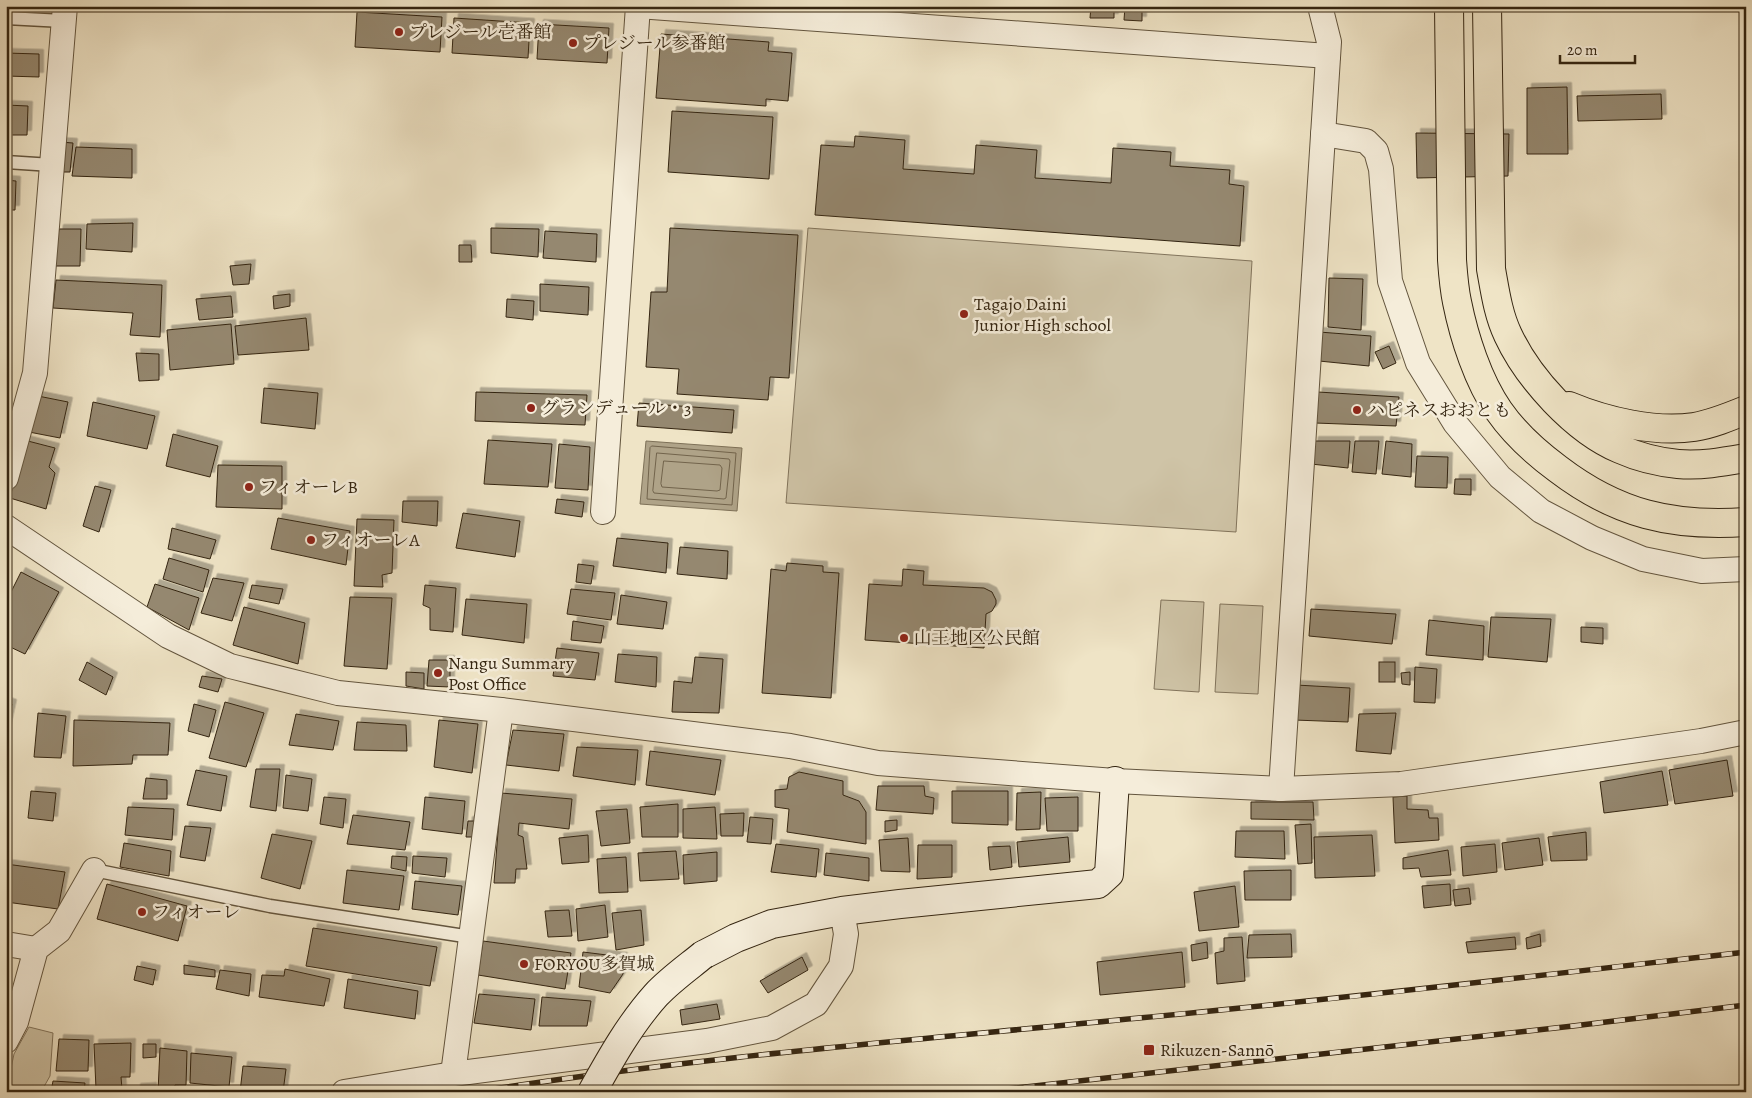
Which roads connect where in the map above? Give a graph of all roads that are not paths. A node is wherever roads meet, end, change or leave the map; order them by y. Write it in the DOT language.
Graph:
graph roads {
  1 [pos="638,6"];
  2 [pos="1320,6"];
  3 [pos="1449,6"];
  4 [pos="1487,6"];
  5 [pos="64,14"];
  6 [pos="6,18"];
  7 [pos="1328,56"];
  8 [pos="1323,134"];
  9 [pos="6,162"];
  10 [pos="52,165"];
  11 [pos="1546,392"];
  12 [pos="1746,410"];
  13 [pos="1746,458"];
  14 [pos="1566,476"];
  15 [pos="6,478"];
  16 [pos="1746,508"];
  17 [pos="603,512"];
  18 [pos="1746,522"];
  19 [pos="6,526"];
  20 [pos="1746,569"];
  21 [pos="501,710"];
  22 [pos="1746,732"];
  23 [pos="1115,781"];
  24 [pos="1281,789"];
  25 [pos="94,870"];
  26 [pos="842,911"];
  27 [pos="471,937"];
  28 [pos="6,944"];
  29 [pos="36,948"];
  30 [pos="6,1041"];
  31 [pos="453,1074"];
  32 [pos="344,1092"];
  33 [pos="592,1092"];
  1 -- 7 [label="street"];
  1 -- 17 [label="street"];
  2 -- 7 [label="street"];
  3 -- 14 [label="highway"];
  4 -- 11 [label="highway"];
  5 -- 6 [label="lane"];
  5 -- 10 [label="street"];
  7 -- 8 [label="street"];
  8 -- 20 [label="street"];
  8 -- 24 [label="street"];
  9 -- 10 [label="lane"];
  10 -- 15 [label="street"];
  11 -- 12 [label="highway"];
  11 -- 13 [label="highway"];
  14 -- 16 [label="highway"];
  14 -- 18 [label="highway"];
  19 -- 21 [label="street"];
  21 -- 23 [label="street"];
  21 -- 27 [label="street"];
  22 -- 24 [label="street"];
  23 -- 24 [label="street"];
  23 -- 26 [label="street"];
  25 -- 27 [label="lane"];
  25 -- 29 [label="street"];
  26 -- 31 [label="street"];
  26 -- 33 [label="street, bridge"];
  27 -- 31 [label="street"];
  28 -- 29 [label="street"];
  29 -- 30 [label="street"];
  31 -- 32 [label="street"];
}
